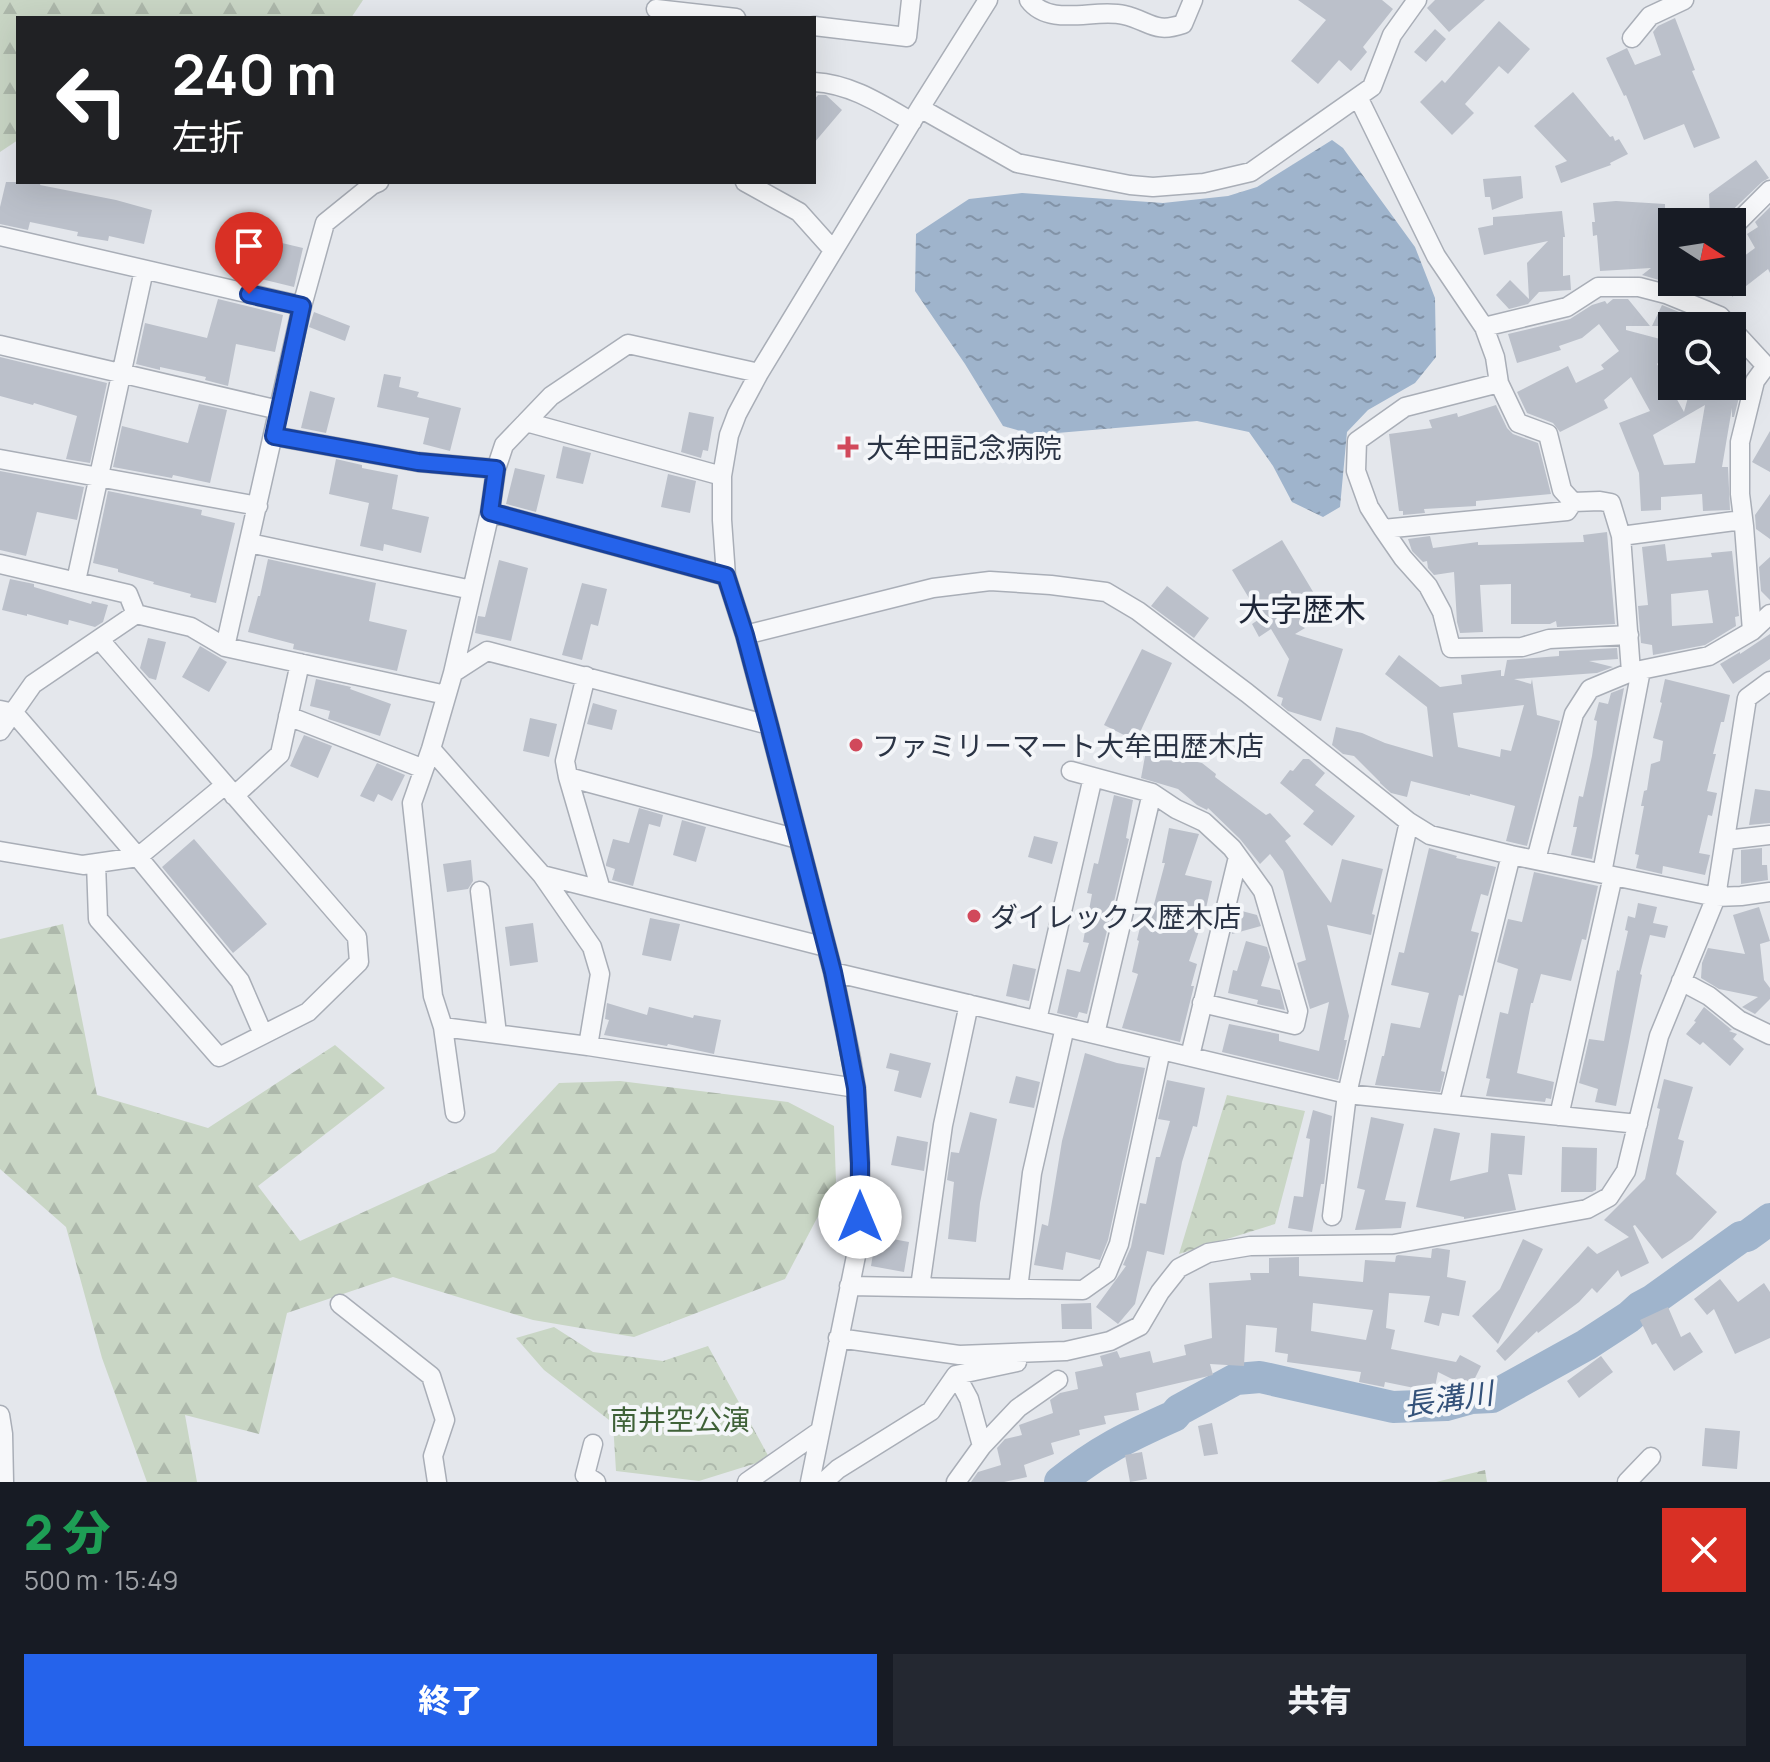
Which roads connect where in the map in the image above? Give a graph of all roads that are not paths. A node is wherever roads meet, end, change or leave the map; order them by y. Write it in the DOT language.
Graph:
graph roads {
  1 [pos="911,0"];
  2 [pos="988,0"];
  3 [pos="1029,0"];
  4 [pos="1193,0"];
  5 [pos="1417,0"];
  6 [pos="1684,0"];
  7 [pos="1090,7"];
  8 [pos="656,9"];
  9 [pos="718,16"];
  10 [pos="816,26"];
  11 [pos="1632,38"];
  12 [pos="816,82"];
  13 [pos="1358,97"];
  14 [pos="916,115"];
  15 [pos="374,184"];
  16 [pos="749,184"];
  17 [pos="1770,190"];
  18 [pos="1746,214"];
  19 [pos="0,236"];
  20 [pos="833,250"];
  21 [pos="144,270"];
  22 [pos="1658,288"];
  23 [pos="1686,296"];
  24 [pos="302,306"];
  25 [pos="1713,312"];
  26 [pos="1484,327"];
  27 [pos="1746,343"];
  28 [pos="0,345"];
  29 [pos="1768,366"];
  30 [pos="759,373"];
  31 [pos="121,374"];
  32 [pos="1499,383"];
  33 [pos="279,410"];
  34 [pos="526,422"];
  35 [pos="274,436"];
  36 [pos="0,459"];
  37 [pos="496,469"];
  38 [pos="722,476"];
  39 [pos="98,478"];
  40 [pos="1573,502"];
  41 [pos="258,506"];
  42 [pos="490,512"];
  43 [pos="1742,520"];
  44 [pos="1383,529"];
  45 [pos="1621,536"];
  46 [pos="249,543"];
  47 [pos="0,564"];
  48 [pos="726,576"];
  49 [pos="76,581"];
  50 [pos="472,590"];
  51 [pos="136,614"];
  52 [pos="1770,614"];
  53 [pos="1752,631"];
  54 [pos="745,635"];
  55 [pos="1629,635"];
  56 [pos="99,639"];
  57 [pos="225,647"];
  58 [pos="300,663"];
  59 [pos="1636,671"];
  60 [pos="453,673"];
  61 [pos="586,676"];
  62 [pos="1770,681"];
  63 [pos="446,695"];
  64 [pos="7,712"];
  65 [pos="288,716"];
  66 [pos="769,725"];
  67 [pos="0,731"];
  68 [pos="431,749"];
  69 [pos="424,769"];
  70 [pos="1071,771"];
  71 [pos="568,777"];
  72 [pos="1093,777"];
  73 [pos="230,790"];
  74 [pos="1152,793"];
  75 [pos="1409,822"];
  76 [pos="1770,835"];
  77 [pos="798,839"];
  78 [pos="1726,840"];
  79 [pos="0,851"];
  80 [pos="1511,855"];
  81 [pos="138,857"];
  82 [pos="1238,857"];
  83 [pos="1536,860"];
  84 [pos="96,863"];
  85 [pos="542,875"];
  86 [pos="1607,875"];
  87 [pos="601,890"];
  88 [pos="480,891"];
  89 [pos="1770,892"];
  90 [pos="1716,897"];
  91 [pos="826,947"];
  92 [pos="833,972"];
  93 [pos="1681,981"];
  94 [pos="1202,1003"];
  95 [pos="969,1004"];
  96 [pos="1037,1020"];
  97 [pos="443,1027"];
  98 [pos="1065,1027"];
  99 [pos="263,1034"];
  100 [pos="497,1034"];
  101 [pos="1095,1034"];
  102 [pos="1770,1035"];
  103 [pos="588,1046"];
  104 [pos="1161,1050"];
  105 [pos="1190,1056"];
  106 [pos="856,1088"];
  107 [pos="1347,1094"];
  108 [pos="1449,1104"];
  109 [pos="455,1113"];
  110 [pos="1559,1116"];
  111 [pos="1638,1124"];
  112 [pos="1332,1216"];
  113 [pos="849,1286"];
  114 [pos="920,1287"];
  115 [pos="1018,1289"];
  116 [pos="340,1304"];
  117 [pos="838,1338"];
  118 [pos="1066,1351"];
  119 [pos="956,1375"];
  120 [pos="1058,1380"];
  121 [pos="0,1415"];
  122 [pos="820,1431"];
  123 [pos="593,1444"];
  124 [pos="982,1446"];
  125 [pos="1651,1457"];
  126 [pos="818,1481"];
  127 [pos="4,1482"];
  128 [pos="437,1482"];
  129 [pos="596,1482"];
  130 [pos="747,1482"];
  131 [pos="956,1482"];
  132 [pos="1627,1482"];
  1 -- 10 [label="street"];
  2 -- 14 [label="street"];
  3 -- 7 [label="street"];
  4 -- 7 [label="street"];
  5 -- 13 [label="street"];
  6 -- 11 [label="street"];
  8 -- 9 [label="street"];
  12 -- 14 [label="street"];
  13 -- 14 [label="street"];
  13 -- 26 [label="street"];
  14 -- 20 [label="street"];
  15 -- 24 [label="street"];
  16 -- 20 [label="street"];
  17 -- 18 [label="street"];
  19 -- 21 [label="street"];
  20 -- 30 [label="street"];
  21 -- 24 [label="street"];
  21 -- 31 [label="street"];
  22 -- 26 [label="street"];
  23 -- 25 [label="street"];
  24 -- 33 [label="street"];
  26 -- 32 [label="street"];
  27 -- 29 [label="street"];
  28 -- 31 [label="street"];
  29 -- 43 [label="street"];
  30 -- 34 [label="street"];
  30 -- 38 [label="street"];
  31 -- 33 [label="street"];
  31 -- 39 [label="street"];
  32 -- 40 [label="street"];
  32 -- 44 [label="street"];
  33 -- 35 [label="street"];
  34 -- 37 [label="street"];
  34 -- 38 [label="street"];
  35 -- 37 [label="street"];
  35 -- 41 [label="street"];
  36 -- 39 [label="street"];
  37 -- 42 [label="street"];
  38 -- 48 [label="street"];
  39 -- 41 [label="street"];
  39 -- 49 [label="street"];
  40 -- 44 [label="street"];
  40 -- 45 [label="street"];
  41 -- 46 [label="street"];
  42 -- 48 [label="street"];
  42 -- 50 [label="street"];
  43 -- 45 [label="street"];
  43 -- 53 [label="street"];
  44 -- 55 [label="street"];
  45 -- 55 [label="street"];
  46 -- 50 [label="street"];
  46 -- 57 [label="street"];
  47 -- 49 [label="street"];
  48 -- 54 [label="street"];
  49 -- 51 [label="street"];
  50 -- 60 [label="street"];
  51 -- 56 [label="street"];
  51 -- 57 [label="street"];
  52 -- 53 [label="street"];
  53 -- 59 [label="street"];
  54 -- 66 [label="street"];
  54 -- 75 [label="street"];
  55 -- 59 [label="street"];
  56 -- 64 [label="street"];
  56 -- 73 [label="street"];
  57 -- 58 [label="street"];
  58 -- 63 [label="street"];
  58 -- 65 [label="street"];
  59 -- 83 [label="street"];
  59 -- 86 [label="street"];
  60 -- 61 [label="street"];
  60 -- 63 [label="street"];
  61 -- 66 [label="street"];
  61 -- 71 [label="street"];
  62 -- 78 [label="street"];
  63 -- 68 [label="street"];
  64 -- 67 [label="street"];
  64 -- 81 [label="street"];
  65 -- 69 [label="street"];
  65 -- 73 [label="street"];
  66 -- 77 [label="street"];
  68 -- 69 [label="street"];
  68 -- 85 [label="street"];
  69 -- 97 [label="street"];
  70 -- 72 [label="street"];
  71 -- 77 [label="street"];
  71 -- 87 [label="street"];
  72 -- 74 [label="street"];
  72 -- 96 [label="street"];
  73 -- 81 [label="street"];
  73 -- 99 [label="street"];
  74 -- 82 [label="street"];
  74 -- 101 [label="street"];
  75 -- 80 [label="street"];
  75 -- 107 [label="street"];
  76 -- 78 [label="street"];
  77 -- 91 [label="street"];
  78 -- 90 [label="street"];
  79 -- 84 [label="street"];
  80 -- 83 [label="street"];
  80 -- 108 [label="street"];
  81 -- 84 [label="street"];
  81 -- 99 [label="street"];
  82 -- 94 [label="street"];
  82 -- 94 [label="street"];
  83 -- 86 [label="street"];
  84 -- 99 [label="street"];
  85 -- 87 [label="street"];
  85 -- 103 [label="street"];
  86 -- 90 [label="street"];
  86 -- 110 [label="street"];
  87 -- 91 [label="street"];
  88 -- 100 [label="street"];
  89 -- 90 [label="street"];
  90 -- 93 [label="street"];
  91 -- 92 [label="street"];
  92 -- 95 [label="street"];
  92 -- 106 [label="street"];
  93 -- 102 [label="street"];
  93 -- 111 [label="street"];
  94 -- 105 [label="street"];
  95 -- 96 [label="street"];
  95 -- 114 [label="street"];
  96 -- 98 [label="street"];
  97 -- 100 [label="street"];
  97 -- 109 [label="street"];
  98 -- 101 [label="street"];
  98 -- 115 [label="street"];
  100 -- 103 [label="street"];
  101 -- 104 [label="street"];
  103 -- 106 [label="street"];
  104 -- 105 [label="street"];
  104 -- 115 [label="street"];
  105 -- 107 [label="street"];
  106 -- 113 [label="street"];
  107 -- 108 [label="street"];
  107 -- 112 [label="street"];
  108 -- 110 [label="street"];
  110 -- 111 [label="street"];
  111 -- 118 [label="street"];
  113 -- 114 [label="street"];
  113 -- 117 [label="street"];
  114 -- 115 [label="street"];
  116 -- 128 [label="street"];
  117 -- 118 [label="street"];
  117 -- 122 [label="street"];
  118 -- 119 [label="street"];
  119 -- 124 [label="street"];
  119 -- 126 [label="street"];
  120 -- 124 [label="street"];
  121 -- 127 [label="street"];
  122 -- 126 [label="street"];
  122 -- 130 [label="street"];
  123 -- 129 [label="street"];
  124 -- 131 [label="street"];
  125 -- 132 [label="street"];
}
